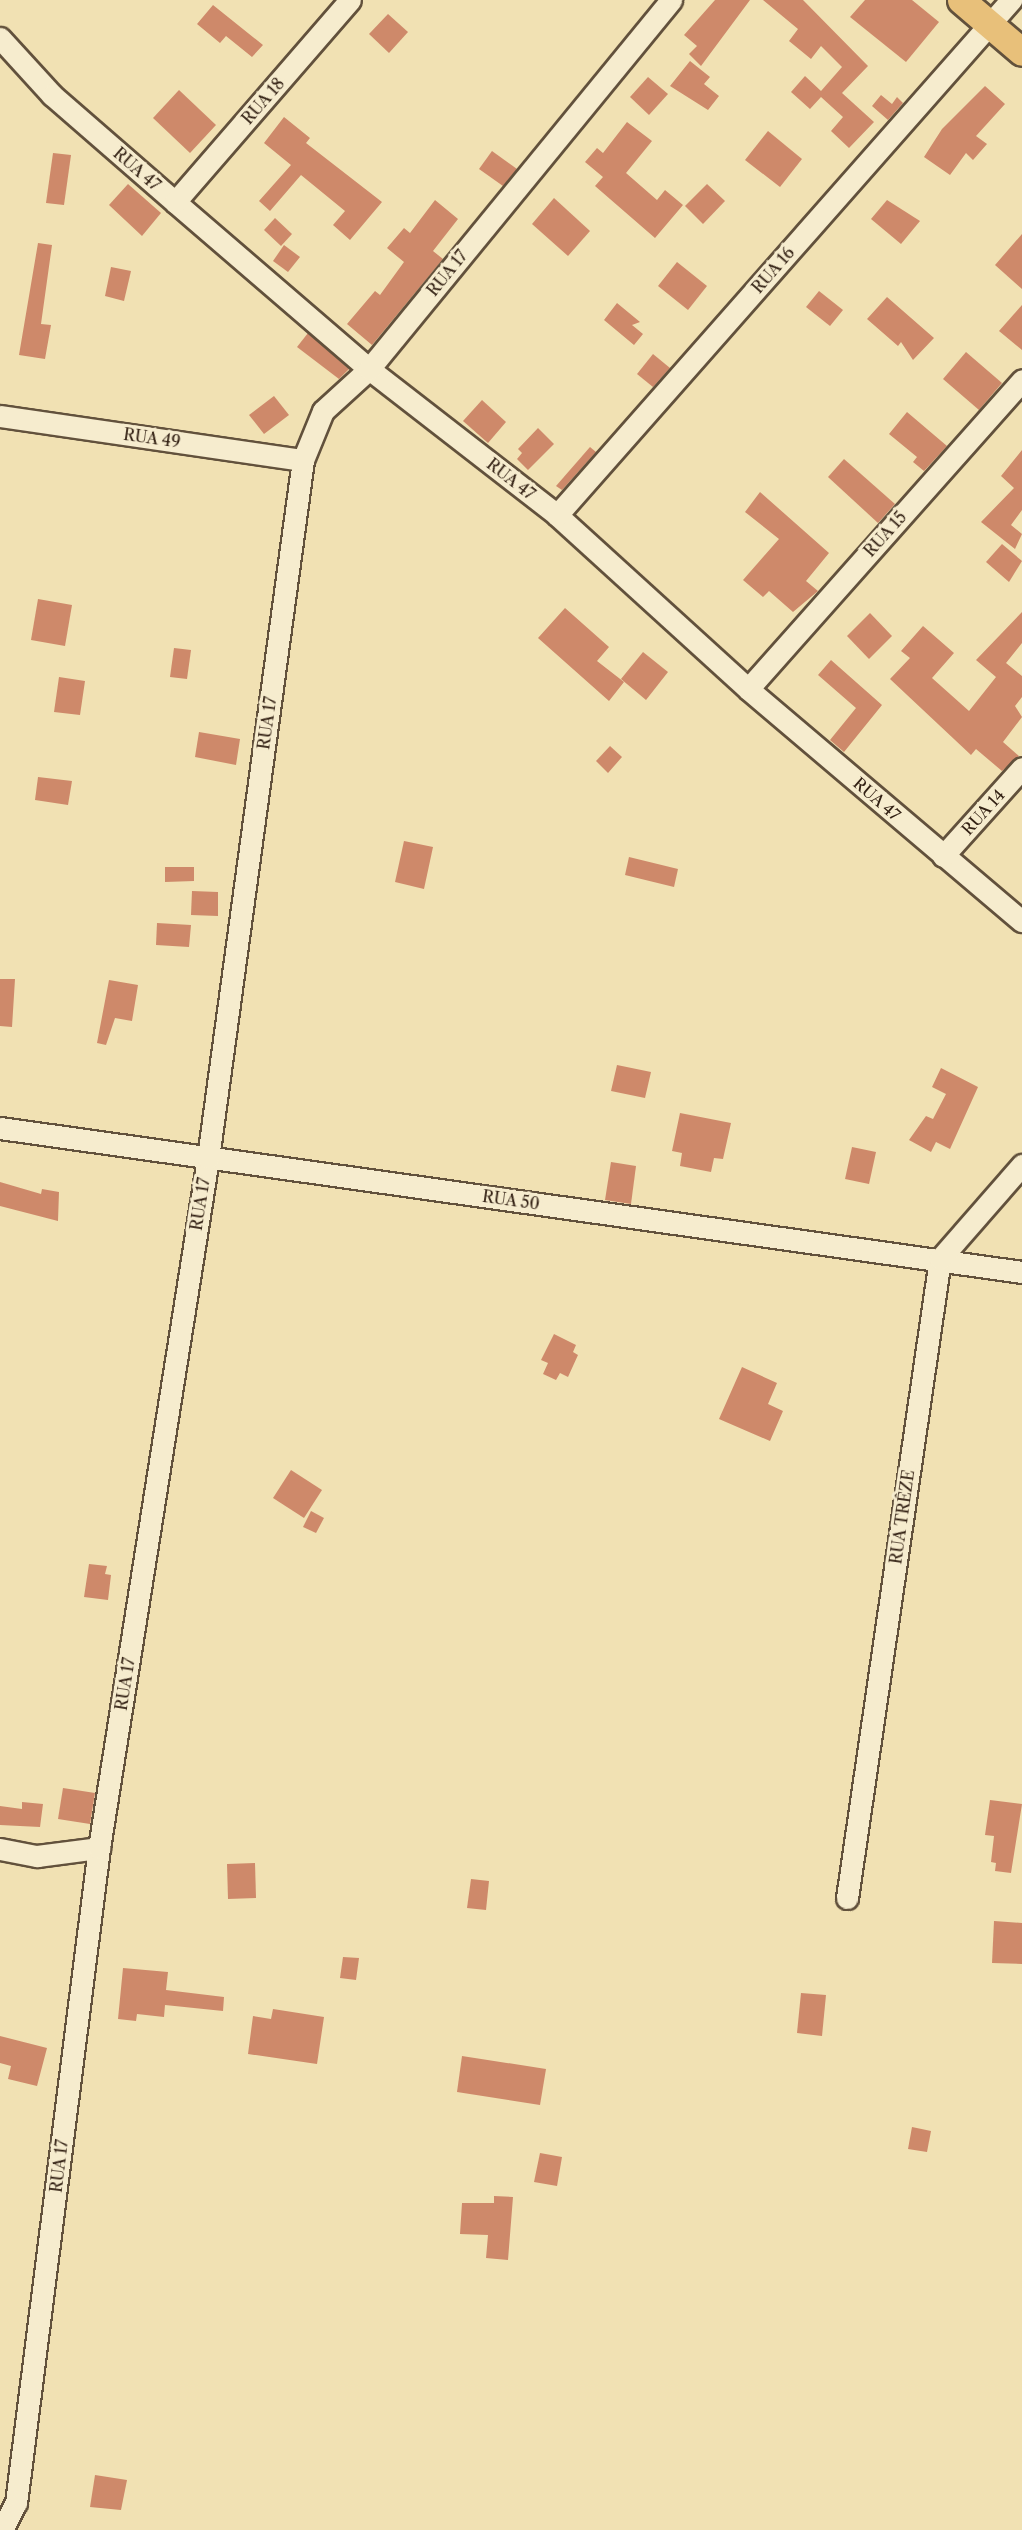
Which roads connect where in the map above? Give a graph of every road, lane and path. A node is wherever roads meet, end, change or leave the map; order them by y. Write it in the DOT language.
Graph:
graph roads {
  1 [pos="350,0"];
  2 [pos="671,0"];
  3 [pos="961,0"];
  4 [pos="1011,0"];
  5 [pos="989,24"];
  6 [pos="0,38"];
  7 [pos="1022,52"];
  8 [pos="176,202"];
  9 [pos="369,369"];
  10 [pos="1022,380"];
  11 [pos="0,416"];
  12 [pos="303,460"];
  13 [pos="557,515"];
  14 [pos="748,689"];
  15 [pos="1022,768"];
  16 [pos="943,856"];
  17 [pos="1022,921"];
  18 [pos="0,1128"];
  19 [pos="208,1158"];
  20 [pos="1022,1165"];
  21 [pos="940,1259"];
  22 [pos="1022,1272"];
  23 [pos="99,1848"];
  24 [pos="0,1849"];
  25 [pos="847,1898"];
  26 [pos="2,2530"];
  1 -- 8 [label="street, RUA 18"];
  2 -- 9 [label="street, RUA 17"];
  3 -- 5 [label="main road"];
  4 -- 5 [label="street, RUA 16"];
  5 -- 7 [label="main road"];
  5 -- 13 [label="street, RUA 16"];
  6 -- 8 [label="street, RUA 47"];
  8 -- 9 [label="street, RUA 47"];
  9 -- 12 [label="street, RUA 17"];
  9 -- 13 [label="street, RUA 47"];
  10 -- 14 [label="street, RUA 15"];
  11 -- 12 [label="street, RUA 49"];
  12 -- 19 [label="street, RUA 17"];
  13 -- 14 [label="street, RUA 47"];
  14 -- 16 [label="street, RUA 47"];
  15 -- 16 [label="street, RUA 14"];
  16 -- 17 [label="street, RUA 47"];
  18 -- 19 [label="street, RUA 50"];
  19 -- 21 [label="street, RUA 50"];
  19 -- 23 [label="street, RUA 17"];
  20 -- 21 [label="street"];
  21 -- 22 [label="street, RUA 50"];
  21 -- 25 [label="street, RUA TRÊZE"];
  23 -- 24 [label="street"];
  23 -- 26 [label="street, RUA 17"];
}
